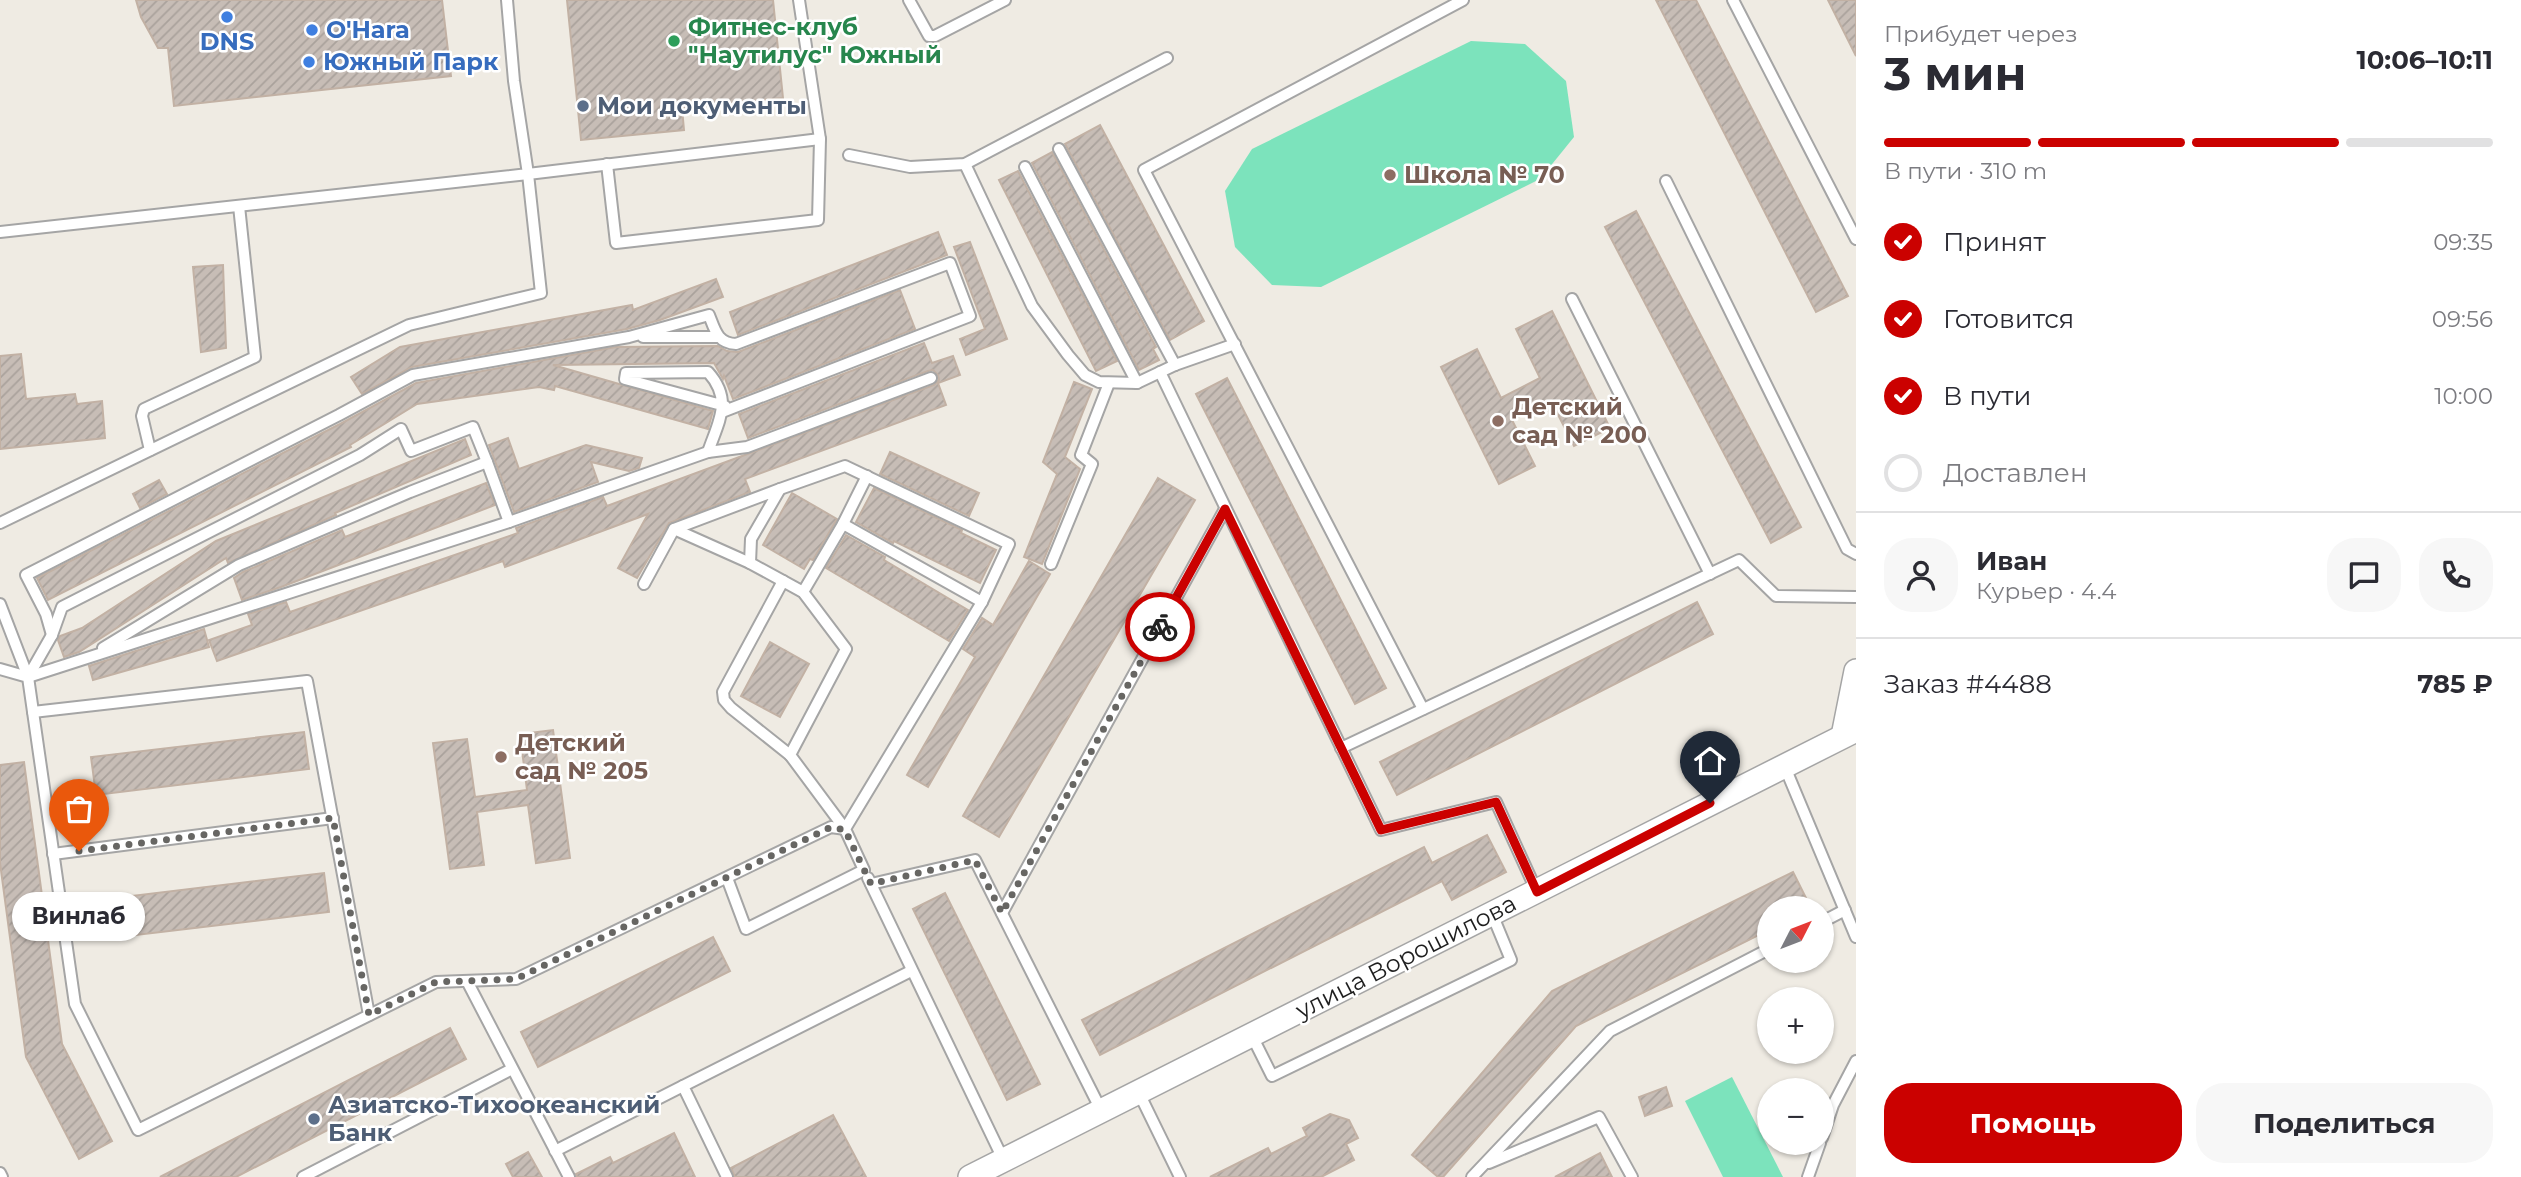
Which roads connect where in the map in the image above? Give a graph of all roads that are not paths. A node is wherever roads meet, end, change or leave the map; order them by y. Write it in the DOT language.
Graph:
graph roads {
  1 [pos="507,0"];
  2 [pos="799,0"];
  3 [pos="909,0"];
  4 [pos="1005,0"];
  5 [pos="1463,0"];
  6 [pos="1733,0"];
  7 [pos="1167,58"];
  8 [pos="820,139"];
  9 [pos="1059,149"];
  10 [pos="849,155"];
  11 [pos="607,164"];
  12 [pos="965,164"];
  13 [pos="1025,167"];
  14 [pos="527,173"];
  15 [pos="1666,181"];
  16 [pos="239,206"];
  17 [pos="0,232"];
  18 [pos="1856,239"];
  19 [pos="1572,299"];
  20 [pos="629,337"];
  21 [pos="718,337"];
  22 [pos="1235,344"];
  23 [pos="1175,365"];
  24 [pos="1160,372"];
  25 [pos="931,378"];
  26 [pos="1109,383"];
  27 [pos="1137,383"];
  28 [pos="723,409"];
  29 [pos="150,450"];
  30 [pos="708,452"];
  31 [pos="487,462"];
  32 [pos="867,476"];
  33 [pos="780,489"];
  34 [pos="1225,509"];
  35 [pos="509,522"];
  36 [pos="0,523"];
  37 [pos="843,524"];
  38 [pos="674,529"];
  39 [pos="1856,554"];
  40 [pos="750,563"];
  41 [pos="1051,564"];
  42 [pos="1710,574"];
  43 [pos="783,581"];
  44 [pos="644,584"];
  45 [pos="803,592"];
  46 [pos="1856,597"];
  47 [pos="982,602"];
  48 [pos="0,604"];
  49 [pos="52,635"];
  50 [pos="89,656"];
  51 [pos="0,669"];
  52 [pos="1856,671"];
  53 [pos="27,677"];
  54 [pos="1423,709"];
  55 [pos="33,712"];
  56 [pos="1849,733"];
  57 [pos="1341,748"];
  58 [pos="790,755"];
  59 [pos="1784,765"];
  60 [pos="333,818"];
  61 [pos="845,830"];
  62 [pos="53,855"];
  63 [pos="864,870"];
  64 [pos="727,878"];
  65 [pos="871,884"];
  66 [pos="1537,892"];
  67 [pos="1844,910"];
  68 [pos="1002,913"];
  69 [pos="1492,914"];
  70 [pos="1834,915"];
  71 [pos="1856,937"];
  72 [pos="1757,955"];
  73 [pos="911,971"];
  74 [pos="467,981"];
  75 [pos="369,1015"];
  76 [pos="1251,1034"];
  77 [pos="1856,1061"];
  78 [pos="512,1069"];
  79 [pos="683,1086"];
  80 [pos="1138,1091"];
  81 [pos="1834,1103"];
  82 [pos="1101,1110"];
  83 [pos="555,1151"];
  84 [pos="1816,1155"];
  85 [pos="1003,1159"];
  86 [pos="1483,1165"];
  87 [pos="303,1177"];
  88 [pos="569,1177"];
  89 [pos="727,1177"];
  90 [pos="970,1177"];
  91 [pos="1180,1177"];
  92 [pos="1472,1177"];
  93 [pos="1632,1177"];
  94 [pos="1808,1177"];
  1 -- 14 [label="lane"];
  2 -- 8 [label="lane"];
  3 -- 4 [label="lane"];
  5 -- 22 [label="lane"];
  6 -- 18 [label="lane"];
  7 -- 12 [label="lane"];
  8 -- 11 [label="lane"];
  8 -- 11 [label="lane"];
  9 -- 23 [label="lane"];
  10 -- 12 [label="lane"];
  11 -- 14 [label="lane"];
  12 -- 26 [label="lane"];
  13 -- 27 [label="lane"];
  14 -- 16 [label="lane"];
  14 -- 29 [label="lane"];
  15 -- 39 [label="lane"];
  16 -- 17 [label="lane"];
  16 -- 29 [label="lane"];
  19 -- 42 [label="lane"];
  20 -- 21 [label="lane"];
  20 -- 21 [label="lane"];
  20 -- 49 [label="lane"];
  21 -- 28 [label="lane"];
  22 -- 23 [label="lane"];
  22 -- 54 [label="lane"];
  23 -- 24 [label="lane"];
  24 -- 27 [label="lane"];
  24 -- 34 [label="lane"];
  25 -- 30 [label="lane"];
  26 -- 27 [label="lane"];
  26 -- 41 [label="lane"];
  28 -- 28 [label="lane"];
  28 -- 30 [label="lane"];
  29 -- 36 [label="lane"];
  30 -- 35 [label="lane"];
  31 -- 35 [label="lane"];
  31 -- 49 [label="lane"];
  31 -- 50 [label="lane"];
  32 -- 33 [label="lane"];
  32 -- 37 [label="lane"];
  32 -- 47 [label="lane"];
  33 -- 38 [label="lane"];
  33 -- 40 [label="lane"];
  34 -- 57 [label="lane"];
  34 -- 68 [label="lane"];
  35 -- 50 [label="lane"];
  37 -- 45 [label="lane"];
  37 -- 47 [label="lane"];
  38 -- 40 [label="lane"];
  38 -- 44 [label="lane"];
  40 -- 43 [label="lane"];
  42 -- 46 [label="lane"];
  42 -- 54 [label="lane"];
  43 -- 45 [label="lane"];
  43 -- 58 [label="lane"];
  45 -- 58 [label="lane"];
  47 -- 61 [label="lane"];
  48 -- 53 [label="lane"];
  49 -- 53 [label="lane"];
  50 -- 53 [label="lane"];
  51 -- 53 [label="lane"];
  52 -- 56 [label="street, улица Ворошилова"];
  53 -- 55 [label="lane"];
  54 -- 57 [label="lane"];
  55 -- 60 [label="lane"];
  55 -- 62 [label="lane"];
  56 -- 59 [label="street, улица Ворошилова"];
  57 -- 66 [label="lane"];
  58 -- 61 [label="lane"];
  59 -- 66 [label="street, улица Ворошилова"];
  59 -- 67 [label="lane"];
  60 -- 62 [label="lane"];
  60 -- 75 [label="lane"];
  61 -- 63 [label="lane"];
  61 -- 64 [label="lane"];
  62 -- 75 [label="lane"];
  63 -- 64 [label="lane"];
  63 -- 65 [label="lane"];
  64 -- 74 [label="lane"];
  65 -- 68 [label="lane"];
  65 -- 73 [label="lane"];
  66 -- 69 [label="street, улица Ворошилова"];
  67 -- 70 [label="lane"];
  67 -- 71 [label="lane"];
  68 -- 82 [label="lane"];
  69 -- 76 [label="street, улица Ворошилова"];
  69 -- 76 [label="lane"];
  72 -- 86 [label="lane"];
  73 -- 79 [label="lane"];
  73 -- 85 [label="lane"];
  74 -- 75 [label="lane"];
  74 -- 78 [label="lane"];
  76 -- 80 [label="street, улица Ворошилова"];
  77 -- 81 [label="lane"];
  78 -- 83 [label="lane"];
  78 -- 87 [label="lane"];
  79 -- 83 [label="lane"];
  79 -- 89 [label="lane"];
  80 -- 82 [label="street, улица Ворошилова"];
  80 -- 91 [label="lane"];
  82 -- 85 [label="street, улица Ворошилова"];
  83 -- 88 [label="lane"];
  84 -- 94 [label="lane"];
  85 -- 90 [label="street, улица Ворошилова"];
  86 -- 92 [label="lane"];
  86 -- 93 [label="lane"];
}
